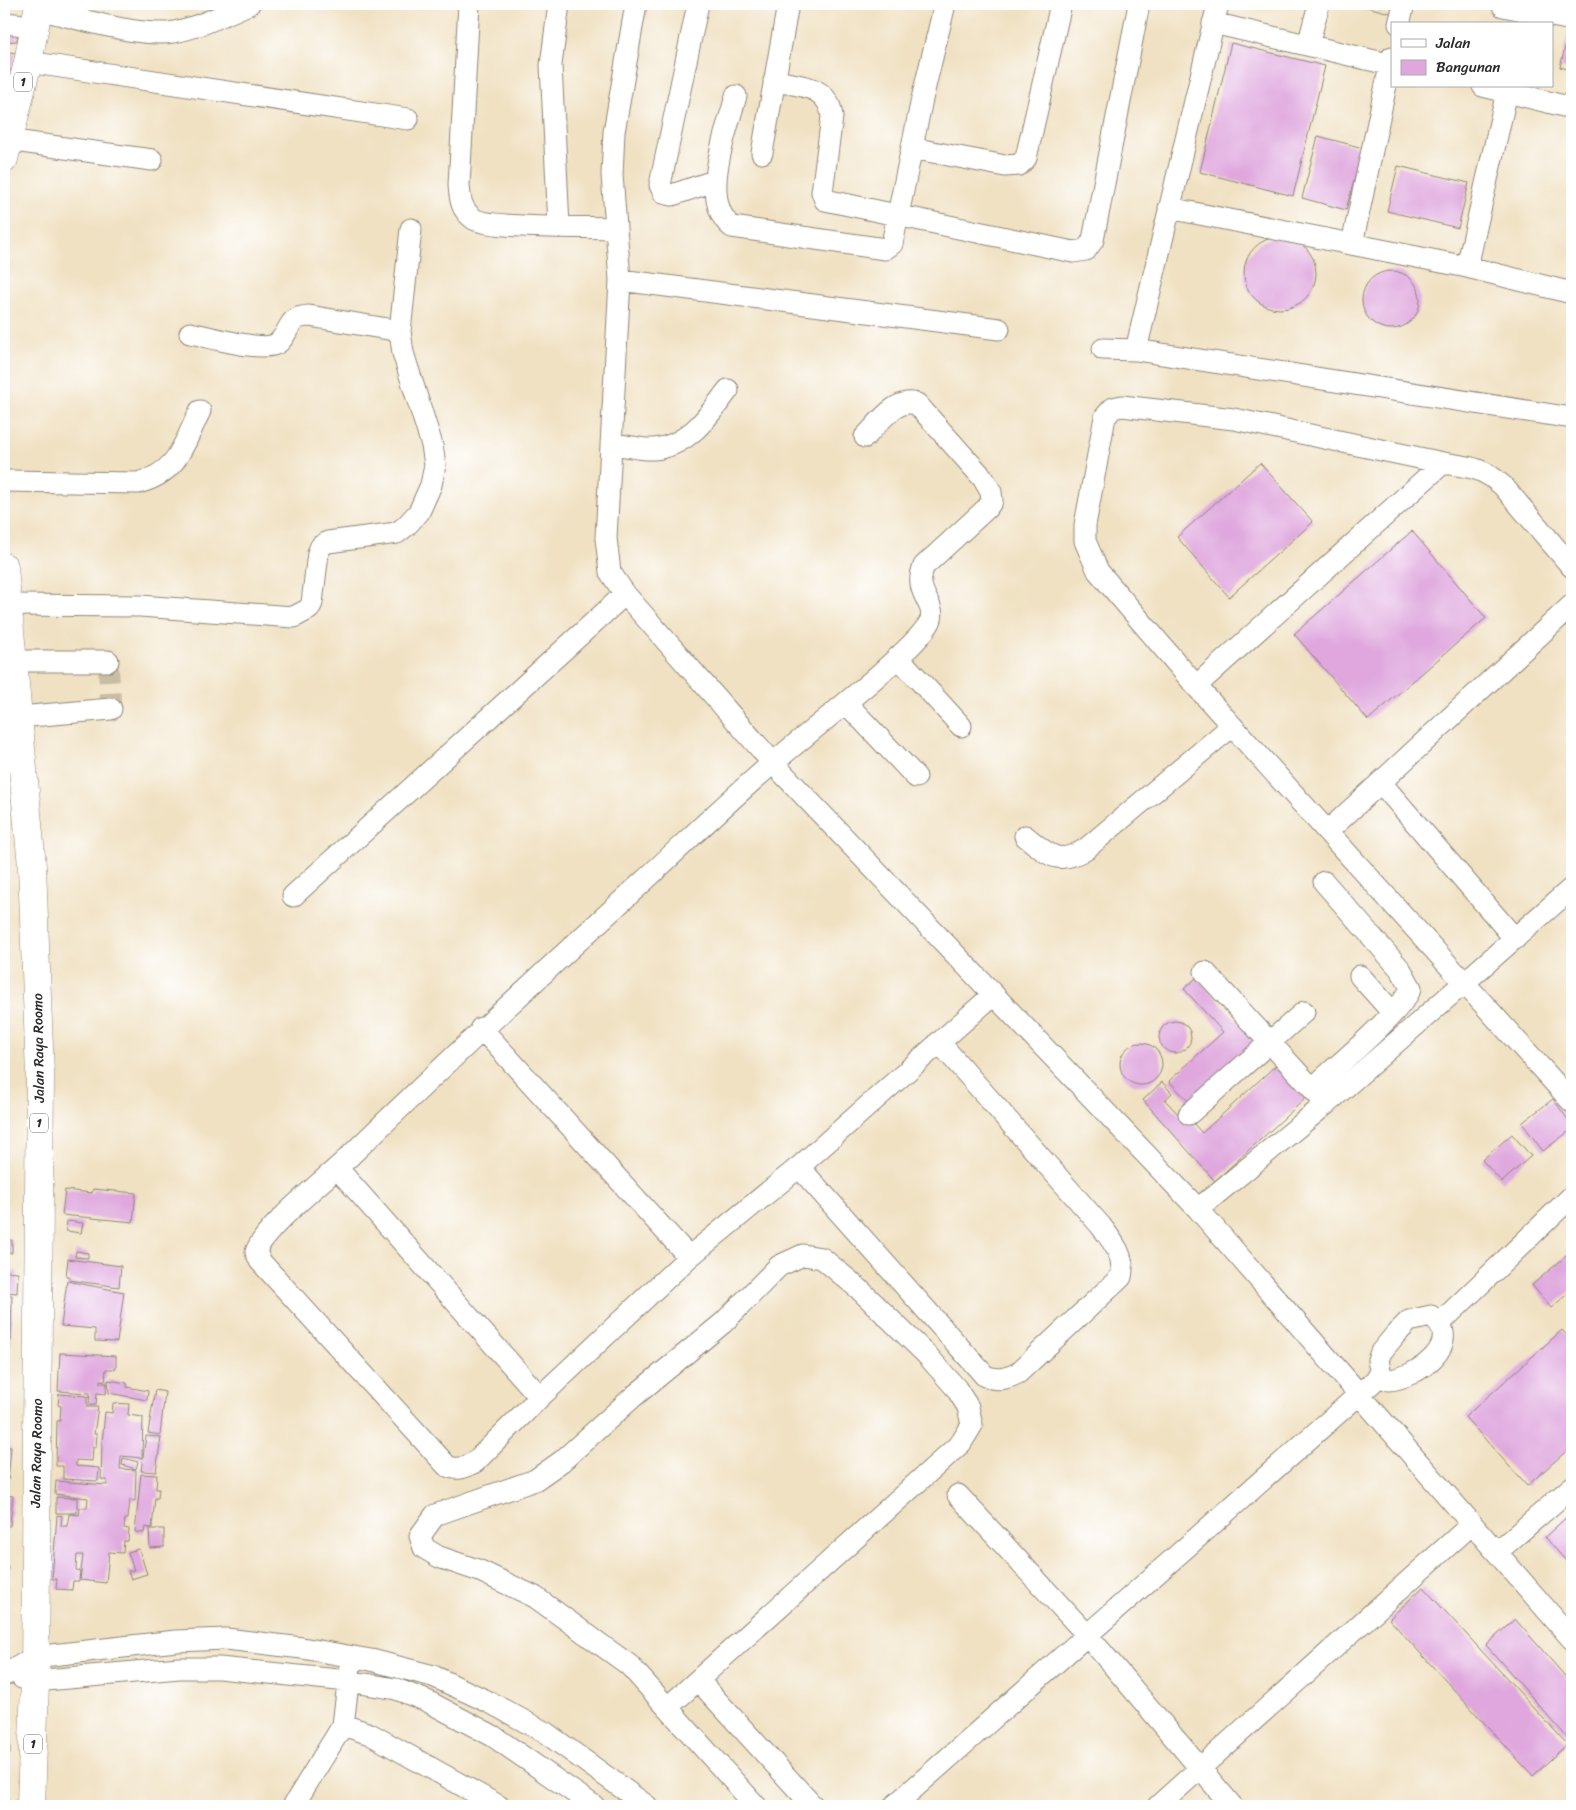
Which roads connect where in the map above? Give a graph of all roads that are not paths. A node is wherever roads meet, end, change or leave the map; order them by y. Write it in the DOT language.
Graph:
graph roads {
  1 [pos="249,4"];
  2 [pos="470,4"];
  3 [pos="559,4"];
  4 [pos="636,4"];
  5 [pos="698,4"];
  6 [pos="788,4"];
  7 [pos="945,4"];
  8 [pos="1061,4"];
  9 [pos="1139,4"];
  10 [pos="1319,4"];
  11 [pos="1404,4"];
  12 [pos="1503,6"];
  13 [pos="38,13"];
  14 [pos="1215,13"];
  15 [pos="1572,20"];
  16 [pos="1400,22"];
  17 [pos="4,23"];
  18 [pos="1308,45"];
  19 [pos="28,62"];
  20 [pos="1391,62"];
  21 [pos="1391,67"];
  22 [pos="774,81"];
  23 [pos="1491,88"];
  24 [pos="1507,92"];
  25 [pos="736,96"];
  26 [pos="1572,108"];
  27 [pos="408,119"];
  28 [pos="7,132"];
  29 [pos="912,148"];
  30 [pos="762,153"];
  31 [pos="152,160"];
  32 [pos="714,181"];
  33 [pos="1168,208"];
  34 [pos="897,214"];
  35 [pos="558,226"];
  36 [pos="616,228"];
  37 [pos="411,229"];
  38 [pos="1352,244"];
  39 [pos="1467,267"];
  40 [pos="620,280"];
  41 [pos="1572,293"];
  42 [pos="999,329"];
  43 [pos="400,331"];
  44 [pos="190,333"];
  45 [pos="1103,348"];
  46 [pos="1136,350"];
  47 [pos="728,390"];
  48 [pos="200,411"];
  49 [pos="1572,418"];
  50 [pos="865,437"];
  51 [pos="612,444"];
  52 [pos="1444,463"];
  53 [pos="4,481"];
  54 [pos="4,566"];
  55 [pos="1572,567"];
  56 [pos="625,594"];
  57 [pos="8,605"];
  58 [pos="1572,605"];
  59 [pos="898,657"];
  60 [pos="13,661"];
  61 [pos="108,662"];
  62 [pos="1196,686"];
  63 [pos="846,704"];
  64 [pos="111,709"];
  65 [pos="18,717"];
  66 [pos="961,726"];
  67 [pos="1232,726"];
  68 [pos="773,763"];
  69 [pos="916,777"];
  70 [pos="1382,784"];
  71 [pos="1328,831"];
  72 [pos="1025,836"];
  73 [pos="1324,882"];
  74 [pos="1572,888"];
  75 [pos="293,896"];
  76 [pos="1515,939"];
  77 [pos="1205,972"];
  78 [pos="1360,976"];
  79 [pos="1465,984"];
  80 [pos="994,995"];
  81 [pos="1304,1012"];
  82 [pos="1393,1013"];
  83 [pos="481,1028"];
  84 [pos="939,1042"];
  85 [pos="1269,1042"];
  86 [pos="1313,1088"];
  87 [pos="1572,1102"];
  88 [pos="1326,1104"];
  89 [pos="1188,1114"];
  90 [pos="799,1167"];
  91 [pos="337,1168"];
  92 [pos="1572,1196"];
  93 [pos="1198,1209"];
  94 [pos="689,1258"];
  95 [pos="1440,1322"];
  96 [pos="1381,1375"];
  97 [pos="1360,1395"];
  98 [pos="540,1397"];
  99 [pos="1572,1486"];
  100 [pos="958,1495"];
  101 [pos="1472,1524"];
  102 [pos="1498,1551"];
  103 [pos="1088,1636"];
  104 [pos="1572,1638"];
  105 [pos="176,1641"];
  106 [pos="352,1657"];
  107 [pos="179,1668"];
  108 [pos="35,1669"];
  109 [pos="6,1674"];
  110 [pos="348,1681"];
  111 [pos="699,1681"];
  112 [pos="668,1707"];
  113 [pos="343,1725"];
  114 [pos="1199,1770"];
  115 [pos="31,1806"];
  116 [pos="294,1806"];
  117 [pos="499,1806"];
  118 [pos="594,1806"];
  119 [pos="647,1806"];
  120 [pos="756,1806"];
  121 [pos="813,1806"];
  122 [pos="894,1806"];
  123 [pos="1158,1806"];
  124 [pos="1232,1806"];
  1 -- 13 [label="street"];
  2 -- 35 [label="street"];
  3 -- 35 [label="street"];
  4 -- 36 [label="street"];
  5 -- 32 [label="street"];
  6 -- 22 [label="street"];
  7 -- 29 [label="street"];
  8 -- 29 [label="street"];
  9 -- 34 [label="street"];
  10 -- 18 [label="street"];
  11 -- 16 [label="street"];
  12 -- 15 [label="street"];
  13 -- 17 [label="street"];
  13 -- 19 [label="highway, 1"];
  14 -- 18 [label="street"];
  14 -- 33 [label="street"];
  18 -- 20 [label="street"];
  19 -- 27 [label="street"];
  19 -- 28 [label="highway, 1"];
  21 -- 38 [label="street"];
  22 -- 30 [label="street"];
  22 -- 34 [label="street"];
  23 -- 24 [label="street"];
  24 -- 26 [label="street"];
  24 -- 39 [label="street"];
  25 -- 32 [label="street"];
  28 -- 31 [label="street"];
  29 -- 34 [label="street"];
  32 -- 34 [label="street"];
  33 -- 38 [label="street"];
  33 -- 46 [label="street"];
  35 -- 36 [label="street"];
  36 -- 40 [label="street"];
  37 -- 43 [label="street"];
  38 -- 39 [label="street"];
  39 -- 41 [label="street"];
  40 -- 42 [label="street"];
  40 -- 51 [label="street"];
  43 -- 44 [label="street"];
  43 -- 57 [label="street"];
  45 -- 46 [label="street"];
  46 -- 49 [label="street"];
  47 -- 51 [label="street"];
  48 -- 53 [label="street"];
  50 -- 59 [label="street"];
  51 -- 56 [label="street"];
  52 -- 55 [label="street"];
  52 -- 62 [label="street"];
  52 -- 62 [label="street"];
  54 -- 57 [label="highway, Jalan Raya Roomo / 1"];
  56 -- 68 [label="street"];
  56 -- 75 [label="street"];
  57 -- 60 [label="highway, Jalan Raya Roomo / 1"];
  58 -- 70 [label="street"];
  59 -- 63 [label="street"];
  59 -- 66 [label="street"];
  60 -- 61 [label="street"];
  60 -- 65 [label="highway, Jalan Raya Roomo / 1"];
  62 -- 67 [label="street"];
  63 -- 68 [label="street"];
  63 -- 69 [label="street"];
  64 -- 65 [label="street"];
  65 -- 108 [label="highway, Jalan Raya Roomo / 1"];
  67 -- 71 [label="street"];
  67 -- 72 [label="street"];
  68 -- 80 [label="street"];
  68 -- 83 [label="street"];
  70 -- 71 [label="street"];
  70 -- 76 [label="street"];
  71 -- 79 [label="street"];
  73 -- 82 [label="street"];
  74 -- 76 [label="street"];
  76 -- 79 [label="street"];
  77 -- 85 [label="street"];
  78 -- 82 [label="street"];
  79 -- 87 [label="street"];
  79 -- 88 [label="street"];
  80 -- 84 [label="street"];
  80 -- 93 [label="street"];
  81 -- 85 [label="street"];
  82 -- 86 [label="street"];
  83 -- 91 [label="street"];
  83 -- 94 [label="street"];
  84 -- 90 [label="street"];
  84 -- 90 [label="street"];
  85 -- 86 [label="street"];
  85 -- 89 [label="street"];
  86 -- 88 [label="street"];
  88 -- 93 [label="street"];
  90 -- 94 [label="street"];
  91 -- 98 [label="street"];
  91 -- 98 [label="street"];
  92 -- 95 [label="street"];
  93 -- 97 [label="street"];
  94 -- 98 [label="street"];
  95 -- 96 [label="street"];
  95 -- 96 [label="street"];
  96 -- 97 [label="street"];
  97 -- 101 [label="street"];
  97 -- 103 [label="street"];
  99 -- 102 [label="street"];
  100 -- 103 [label="street"];
  101 -- 102 [label="street"];
  101 -- 114 [label="street"];
  102 -- 104 [label="street"];
  103 -- 114 [label="street"];
  103 -- 122 [label="street"];
  105 -- 106 [label="street"];
  105 -- 107 [label="street"];
  105 -- 108 [label="street"];
  106 -- 110 [label="street"];
  106 -- 119 [label="street"];
  107 -- 108 [label="street"];
  107 -- 110 [label="street"];
  108 -- 109 [label="street"];
  108 -- 115 [label="highway, 1"];
  110 -- 113 [label="street"];
  110 -- 118 [label="street"];
  111 -- 112 [label="street"];
  111 -- 112 [label="street"];
  111 -- 121 [label="street"];
  112 -- 120 [label="street"];
  113 -- 116 [label="street"];
  113 -- 117 [label="street"];
  114 -- 123 [label="street"];
  114 -- 124 [label="street"];
}
